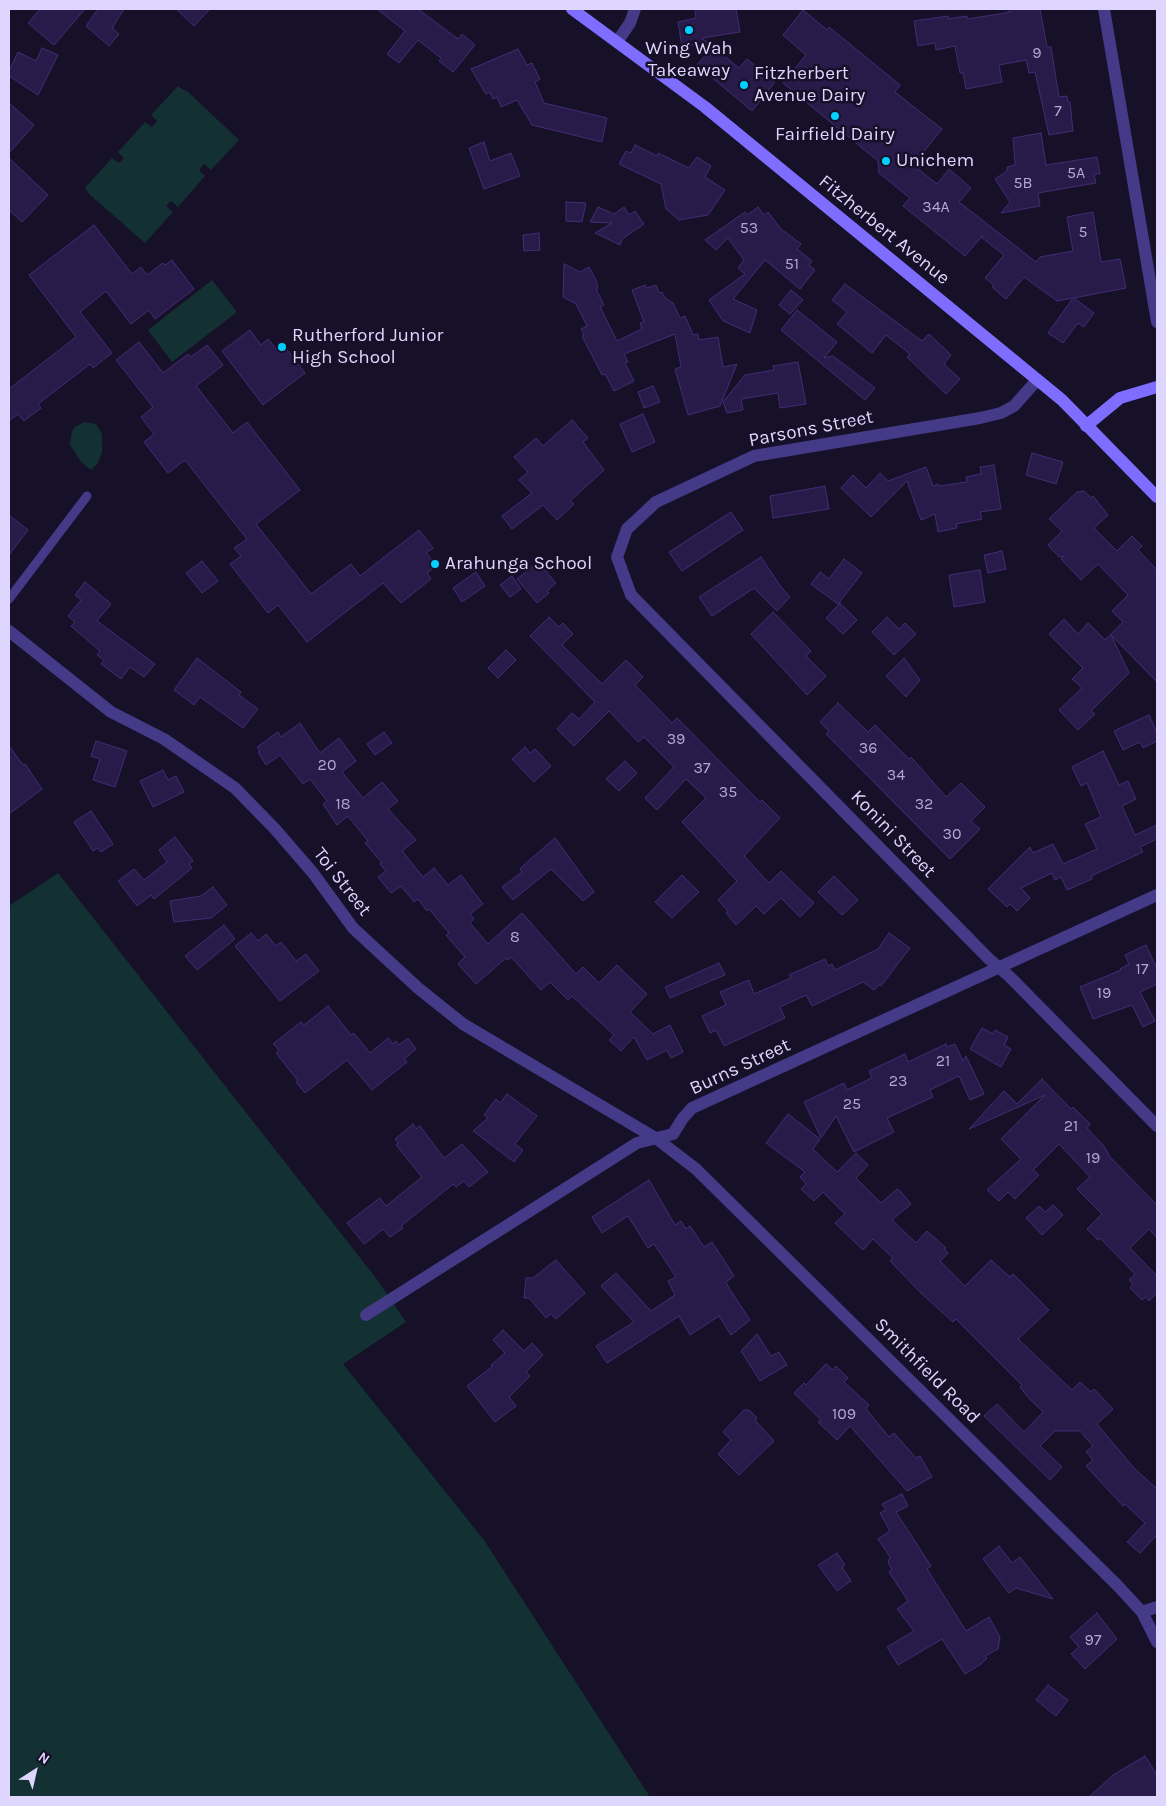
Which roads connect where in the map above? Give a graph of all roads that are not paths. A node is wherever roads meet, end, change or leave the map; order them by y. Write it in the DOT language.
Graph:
graph roads {
  1 [pos="572,9"];
  2 [pos="635,9"];
  3 [pos="1104,9"];
  4 [pos="617,42"];
  5 [pos="1157,322"];
  6 [pos="1037,380"];
  7 [pos="1157,387"];
  8 [pos="1086,426"];
  9 [pos="87,496"];
  10 [pos="1157,497"];
  11 [pos="617,558"];
  12 [pos="9,599"];
  13 [pos="9,632"];
  14 [pos="1157,895"];
  15 [pos="1000,968"];
  16 [pos="1157,1126"];
  17 [pos="657,1139"];
  18 [pos="366,1315"];
  19 [pos="1157,1607"];
  20 [pos="1142,1612"];
  21 [pos="1157,1642"];
  1 -- 4 [label="main road, Fitzherbert Avenue"];
  2 -- 4 [label="street"];
  3 -- 5 [label="street"];
  4 -- 6 [label="main road, Fitzherbert Avenue"];
  6 -- 8 [label="main road, Fitzherbert Avenue"];
  6 -- 11 [label="street, Parsons Street"];
  7 -- 8 [label="main road"];
  8 -- 10 [label="main road, Fitzherbert Avenue"];
  9 -- 12 [label="lane"];
  11 -- 15 [label="street, Konini Street"];
  13 -- 17 [label="street, Toi Street"];
  14 -- 15 [label="street, Burns Street"];
  15 -- 16 [label="street, Konini Street"];
  15 -- 17 [label="street, Burns Street"];
  17 -- 18 [label="street, Burns Street"];
  17 -- 20 [label="street, Smithfield Road"];
  19 -- 20 [label="street"];
  20 -- 21 [label="street, Smithfield Road"];
}
